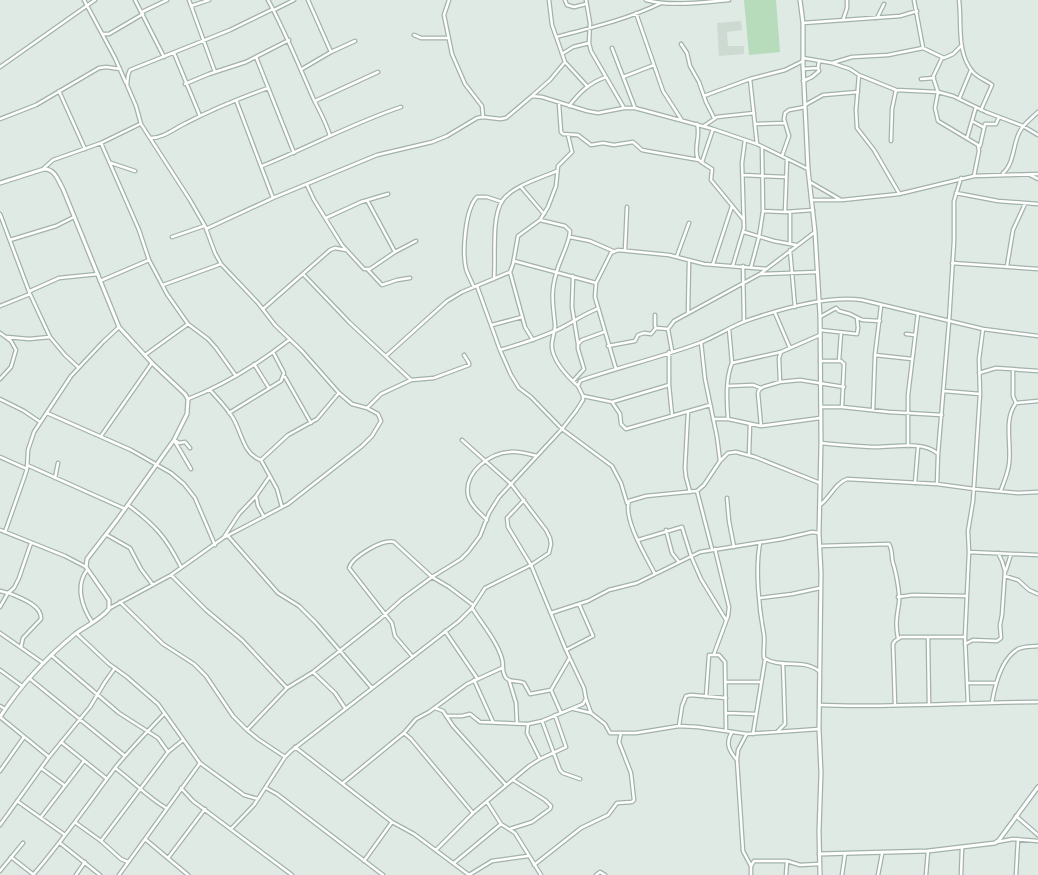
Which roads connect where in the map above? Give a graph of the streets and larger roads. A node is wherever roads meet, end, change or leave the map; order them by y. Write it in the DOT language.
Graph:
graph roads {
  1 [pos="84,0"];
  2 [pos="94,0"];
  3 [pos="135,0"];
  4 [pos="167,0"];
  5 [pos="189,0"];
  6 [pos="209,0"];
  7 [pos="268,0"];
  8 [pos="294,0"];
  9 [pos="308,0"];
  10 [pos="449,0"];
  11 [pos="550,0"];
  12 [pos="565,0"];
  13 [pos="646,0"];
  14 [pos="729,0"];
  15 [pos="800,0"];
  16 [pos="848,0"];
  17 [pos="914,0"];
  18 [pos="959,0"];
  19 [pos="586,2"];
  20 [pos="661,3"];
  21 [pos="884,4"];
  22 [pos="87,5"];
  23 [pos="191,6"];
  24 [pos="273,9"];
  25 [pos="917,11"];
  26 [pos="142,13"];
  27 [pos="636,14"];
  28 [pos="877,18"];
  29 [pos="843,20"];
  30 [pos="804,23"];
  31 [pos="590,28"];
  32 [pos="103,34"];
  33 [pos="414,34"];
  34 [pos="556,37"];
  35 [pos="448,38"];
  36 [pos="204,40"];
  37 [pos="289,40"];
  38 [pos="355,41"];
  39 [pos="589,42"];
  40 [pos="681,44"];
  41 [pos="961,46"];
  42 [pos="612,48"];
  43 [pos="923,48"];
  44 [pos="331,52"];
  45 [pos="174,53"];
  46 [pos="562,54"];
  47 [pos="164,57"];
  48 [pos="256,57"];
  49 [pos="942,58"];
  50 [pos="803,59"];
  51 [pos="819,61"];
  52 [pos="564,62"];
  53 [pos="832,62"];
  54 [pos="654,65"];
  55 [pos="0,67"];
  56 [pos="818,68"];
  57 [pos="120,69"];
  58 [pos="302,69"];
  59 [pos="803,69"];
  60 [pos="971,70"];
  61 [pos="215,72"];
  62 [pos="378,72"];
  63 [pos="859,75"];
  64 [pos="624,76"];
  65 [pos="606,77"];
  66 [pos="934,78"];
  67 [pos="750,79"];
  68 [pos="921,79"];
  69 [pos="804,81"];
  70 [pos="186,84"];
  71 [pos="126,85"];
  72 [pos="587,86"];
  73 [pos="268,88"];
  74 [pos="896,90"];
  75 [pos="59,91"];
  76 [pos="858,92"];
  77 [pos="938,92"];
  78 [pos="532,96"];
  79 [pos="704,96"];
  80 [pos="959,99"];
  81 [pos="236,100"];
  82 [pos="315,101"];
  83 [pos="559,104"];
  84 [pos="569,106"];
  85 [pos="805,106"];
  86 [pos="400,107"];
  87 [pos="976,107"];
  88 [pos="624,108"];
  89 [pos="635,108"];
  90 [pos="981,110"];
  91 [pos="1038,112"];
  92 [pos="754,114"];
  93 [pos="200,116"];
  94 [pos="484,117"];
  95 [pos="1000,117"];
  96 [pos="714,118"];
  97 [pos="0,119"];
  98 [pos="682,120"];
  99 [pos="972,121"];
  100 [pos="785,123"];
  101 [pos="141,124"];
  102 [pos="696,124"];
  103 [pos="755,124"];
  104 [pos="704,126"];
  105 [pos="1023,126"];
  106 [pos="983,127"];
  107 [pos="713,128"];
  108 [pos="568,134"];
  109 [pos="1038,135"];
  110 [pos="330,136"];
  111 [pos="151,138"];
  112 [pos="967,138"];
  113 [pos="745,140"];
  114 [pos="891,141"];
  115 [pos="101,143"];
  116 [pos="757,144"];
  117 [pos="762,147"];
  118 [pos="979,147"];
  119 [pos="85,149"];
  120 [pos="294,153"];
  121 [pos="782,156"];
  122 [pos="787,159"];
  123 [pos="700,161"];
  124 [pos="110,162"];
  125 [pos="262,166"];
  126 [pos="808,169"];
  127 [pos="43,170"];
  128 [pos="135,171"];
  129 [pos="557,171"];
  130 [pos="1002,174"];
  131 [pos="1038,174"];
  132 [pos="743,175"];
  133 [pos="1028,175"];
  134 [pos="974,176"];
  135 [pos="762,177"];
  136 [pos="786,177"];
  137 [pos="961,178"];
  138 [pos="1038,179"];
  139 [pos="810,182"];
  140 [pos="0,183"];
  141 [pos="307,184"];
  142 [pos="521,187"];
  143 [pos="956,193"];
  144 [pos="388,194"];
  145 [pos="899,194"];
  146 [pos="274,198"];
  147 [pos="367,200"];
  148 [pos="812,200"];
  149 [pos="842,200"];
  150 [pos="502,202"];
  151 [pos="1026,204"];
  152 [pos="1038,204"];
  153 [pos="732,206"];
  154 [pos="627,207"];
  155 [pos="762,210"];
  156 [pos="813,210"];
  157 [pos="785,212"];
  158 [pos="790,212"];
  159 [pos="0,214"];
  160 [pos="544,214"];
  161 [pos="74,217"];
  162 [pos="326,218"];
  163 [pos="540,220"];
  164 [pos="744,220"];
  165 [pos="689,223"];
  166 [pos="205,228"];
  167 [pos="743,232"];
  168 [pos="815,232"];
  169 [pos="172,236"];
  170 [pos="570,237"];
  171 [pos="759,237"];
  172 [pos="10,240"];
  173 [pos="416,241"];
  174 [pos="790,244"];
  175 [pos="796,245"];
  176 [pos="346,250"];
  177 [pos="790,250"];
  178 [pos="613,251"];
  179 [pos="625,251"];
  180 [pos="395,252"];
  181 [pos="677,256"];
  182 [pos="149,260"];
  183 [pos="514,261"];
  184 [pos="689,261"];
  185 [pos="952,263"];
  186 [pos="221,264"];
  187 [pos="713,264"];
  188 [pos="733,265"];
  189 [pos="743,266"];
  190 [pos="1007,266"];
  191 [pos="751,267"];
  192 [pos="767,269"];
  193 [pos="368,270"];
  194 [pos="1038,270"];
  195 [pos="510,272"];
  196 [pos="556,272"];
  197 [pos="817,272"];
  198 [pos="98,274"];
  199 [pos="303,274"];
  200 [pos="760,274"];
  201 [pos="792,274"];
  202 [pos="573,276"];
  203 [pos="410,278"];
  204 [pos="494,279"];
  205 [pos="100,281"];
  206 [pos="743,282"];
  207 [pos="596,283"];
  208 [pos="163,286"];
  209 [pos="475,287"];
  210 [pos="30,293"];
  211 [pos="818,302"];
  212 [pos="0,306"];
  213 [pos="881,306"];
  214 [pos="795,307"];
  215 [pos="597,309"];
  216 [pos="263,310"];
  217 [pos="688,313"];
  218 [pos="775,313"];
  219 [pos="918,313"];
  220 [pos="655,315"];
  221 [pos="522,317"];
  222 [pos="820,318"];
  223 [pos="858,318"];
  224 [pos="574,320"];
  225 [pos="880,320"];
  226 [pos="744,322"];
  227 [pos="949,322"];
  228 [pos="188,324"];
  229 [pos="492,326"];
  230 [pos="120,327"];
  231 [pos="656,328"];
  232 [pos="668,328"];
  233 [pos="728,329"];
  234 [pos="983,329"];
  235 [pos="820,330"];
  236 [pos="554,331"];
  237 [pos="604,332"];
  238 [pos="0,333"];
  239 [pos="841,333"];
  240 [pos="906,334"];
  241 [pos="820,335"];
  242 [pos="915,335"];
  243 [pos="50,336"];
  244 [pos="1038,336"];
  245 [pos="7,337"];
  246 [pos="289,340"];
  247 [pos="533,340"];
  248 [pos="701,342"];
  249 [pos="578,344"];
  250 [pos="608,346"];
  251 [pos="790,348"];
  252 [pos="500,350"];
  253 [pos="273,352"];
  254 [pos="671,352"];
  255 [pos="781,352"];
  256 [pos="464,355"];
  257 [pos="875,355"];
  258 [pos="144,356"];
  259 [pos="386,356"];
  260 [pos="912,359"];
  261 [pos="820,361"];
  262 [pos="839,361"];
  263 [pos="152,363"];
  264 [pos="732,363"];
  265 [pos="254,364"];
  266 [pos="78,368"];
  267 [pos="616,369"];
  268 [pos="1013,369"];
  269 [pos="1038,371"];
  270 [pos="979,373"];
  271 [pos="236,376"];
  272 [pos="284,376"];
  273 [pos="0,378"];
  274 [pos="411,380"];
  275 [pos="573,381"];
  276 [pos="780,382"];
  277 [pos="820,384"];
  278 [pos="669,385"];
  279 [pos="578,386"];
  280 [pos="728,386"];
  281 [pos="844,387"];
  282 [pos="269,388"];
  283 [pos="761,388"];
  284 [pos="210,390"];
  285 [pos="944,391"];
  286 [pos="338,393"];
  287 [pos="980,394"];
  288 [pos="583,396"];
  289 [pos="0,399"];
  290 [pos="188,399"];
  291 [pos="1038,401"];
  292 [pos="612,402"];
  293 [pos="1016,403"];
  294 [pos="710,405"];
  295 [pos="820,407"];
  296 [pos="842,407"];
  297 [pos="367,408"];
  298 [pos="873,410"];
  299 [pos="688,411"];
  300 [pos="47,412"];
  301 [pos="229,413"];
  302 [pos="907,413"];
  303 [pos="672,415"];
  304 [pos="942,415"];
  305 [pos="820,418"];
  306 [pos="713,419"];
  307 [pos="728,420"];
  308 [pos="40,422"];
  309 [pos="311,423"];
  310 [pos="750,424"];
  311 [pos="761,426"];
  312 [pos="562,429"];
  313 [pos="101,436"];
  314 [pos="174,440"];
  315 [pos="462,440"];
  316 [pos="821,443"];
  317 [pos="908,446"];
  318 [pos="918,447"];
  319 [pos="190,448"];
  320 [pos="938,454"];
  321 [pos="537,456"];
  322 [pos="749,456"];
  323 [pos="0,457"];
  324 [pos="261,460"];
  325 [pos="484,461"];
  326 [pos="720,461"];
  327 [pos="58,463"];
  328 [pos="156,465"];
  329 [pos="27,467"];
  330 [pos="191,469"];
  331 [pos="270,476"];
  332 [pos="55,478"];
  333 [pos="820,483"];
  334 [pos="915,483"];
  335 [pos="511,484"];
  336 [pos="937,484"];
  337 [pos="974,489"];
  338 [pos="1001,490"];
  339 [pos="697,491"];
  340 [pos="690,492"];
  341 [pos="1038,492"];
  342 [pos="256,496"];
  343 [pos="727,498"];
  344 [pos="524,500"];
  345 [pos="628,504"];
  346 [pos="128,505"];
  347 [pos="820,505"];
  348 [pos="282,508"];
  349 [pos="125,509"];
  350 [pos="264,517"];
  351 [pos="487,520"];
  352 [pos="0,530"];
  353 [pos="666,530"];
  354 [pos="5,532"];
  355 [pos="819,533"];
  356 [pos="106,535"];
  357 [pos="228,536"];
  358 [pos="223,538"];
  359 [pos="638,540"];
  360 [pos="31,543"];
  361 [pos="760,543"];
  362 [pos="215,544"];
  363 [pos="820,546"];
  364 [pos="734,547"];
  365 [pos="713,549"];
  366 [pos="969,552"];
  367 [pos="998,553"];
  368 [pos="1011,554"];
  369 [pos="1038,555"];
  370 [pos="691,556"];
  371 [pos="679,562"];
  372 [pos="531,565"];
  373 [pos="86,568"];
  374 [pos="181,568"];
  375 [pos="1005,572"];
  376 [pos="655,574"];
  377 [pos="171,575"];
  378 [pos="1005,576"];
  379 [pos="432,577"];
  380 [pos="153,585"];
  381 [pos="820,588"];
  382 [pos="0,591"];
  383 [pos="8,593"];
  384 [pos="1038,594"];
  385 [pos="966,596"];
  386 [pos="898,597"];
  387 [pos="760,598"];
  388 [pos="120,602"];
  389 [pos="579,604"];
  390 [pos="0,607"];
  391 [pos="473,607"];
  392 [pos="110,608"];
  393 [pos="550,613"];
  394 [pos="385,614"];
  395 [pos="726,620"];
  396 [pos="92,622"];
  397 [pos="445,631"];
  398 [pos="0,633"];
  399 [pos="76,633"];
  400 [pos="928,637"];
  401 [pos="965,637"];
  402 [pos="898,638"];
  403 [pos="965,644"];
  404 [pos="1038,646"];
  405 [pos="21,647"];
  406 [pos="566,650"];
  407 [pos="341,651"];
  408 [pos="714,654"];
  409 [pos="51,655"];
  410 [pos="412,656"];
  411 [pos="570,659"];
  412 [pos="765,660"];
  413 [pos="782,663"];
  414 [pos="43,664"];
  415 [pos="116,668"];
  416 [pos="502,668"];
  417 [pos="0,670"];
  418 [pos="819,671"];
  419 [pos="313,672"];
  420 [pos="29,678"];
  421 [pos="476,679"];
  422 [pos="509,680"];
  423 [pos="726,682"];
  424 [pos="760,682"];
  425 [pos="996,682"];
  426 [pos="967,683"];
  427 [pos="22,686"];
  428 [pos="287,688"];
  429 [pos="372,688"];
  430 [pos="551,690"];
  431 [pos="97,694"];
  432 [pos="706,697"];
  433 [pos="726,698"];
  434 [pos="586,700"];
  435 [pos="992,702"];
  436 [pos="1038,702"];
  437 [pos="968,704"];
  438 [pos="820,705"];
  439 [pos="895,705"];
  440 [pos="929,705"];
  441 [pos="0,706"];
  442 [pos="346,708"];
  443 [pos="435,708"];
  444 [pos="573,708"];
  445 [pos="5,709"];
  446 [pos="560,713"];
  447 [pos="591,713"];
  448 [pos="164,714"];
  449 [pos="726,714"];
  450 [pos="755,714"];
  451 [pos="446,716"];
  452 [pos="555,716"];
  453 [pos="0,717"];
  454 [pos="80,719"];
  455 [pos="542,721"];
  456 [pos="493,723"];
  457 [pos="517,724"];
  458 [pos="528,724"];
  459 [pos="679,726"];
  460 [pos="819,729"];
  461 [pos="246,730"];
  462 [pos="147,731"];
  463 [pos="726,732"];
  464 [pos="732,732"];
  465 [pos="777,732"];
  466 [pos="404,733"];
  467 [pos="621,733"];
  468 [pos="747,734"];
  469 [pos="753,734"];
  470 [pos="24,737"];
  471 [pos="183,740"];
  472 [pos="61,742"];
  473 [pos="295,747"];
  474 [pos="168,752"];
  475 [pos="553,752"];
  476 [pos="125,756"];
  477 [pos="48,757"];
  478 [pos="285,757"];
  479 [pos="540,759"];
  480 [pos="737,760"];
  481 [pos="84,761"];
  482 [pos="200,763"];
  483 [pos="41,768"];
  484 [pos="115,768"];
  485 [pos="0,771"];
  486 [pos="107,779"];
  487 [pos="580,779"];
  488 [pos="513,780"];
  489 [pos="343,783"];
  490 [pos="507,785"];
  491 [pos="64,786"];
  492 [pos="1038,787"];
  493 [pos="181,788"];
  494 [pos="266,788"];
  495 [pos="141,789"];
  496 [pos="258,799"];
  497 [pos="17,801"];
  498 [pos="487,802"];
  499 [pos="166,808"];
  500 [pos="205,809"];
  501 [pos="473,813"];
  502 [pos="1016,816"];
  503 [pos="0,817"];
  504 [pos="41,817"];
  505 [pos="4,820"];
  506 [pos="392,822"];
  507 [pos="76,823"];
  508 [pos="501,824"];
  509 [pos="0,825"];
  510 [pos="231,829"];
  511 [pos="510,829"];
  512 [pos="65,835"];
  513 [pos="1038,836"];
  514 [pos="145,839"];
  515 [pos="1018,839"];
  516 [pos="102,840"];
  517 [pos="1038,841"];
  518 [pos="60,842"];
  519 [pos="23,843"];
  520 [pos="995,843"];
  521 [pos="962,848"];
  522 [pos="436,850"];
  523 [pos="928,851"];
  524 [pos="819,854"];
  525 [pos="846,854"];
  526 [pos="882,854"];
  527 [pos="528,856"];
  528 [pos="11,857"];
  529 [pos="168,858"];
  530 [pos="746,858"];
  531 [pos="364,861"];
  532 [pos="754,861"];
  533 [pos="787,861"];
  534 [pos="85,862"];
  535 [pos="128,862"];
  536 [pos="454,863"];
  537 [pos="819,864"];
  538 [pos="534,865"];
  539 [pos="751,866"];
  540 [pos="0,871"];
  541 [pos="187,874"];
  542 [pos="34,875"];
  543 [pos="76,875"];
  544 [pos="100,875"];
  545 [pos="119,875"];
  546 [pos="292,875"];
  547 [pos="383,875"];
  548 [pos="469,875"];
  549 [pos="541,875"];
  550 [pos="596,875"];
  551 [pos="605,875"];
  552 [pos="751,875"];
  553 [pos="786,875"];
  554 [pos="820,875"];
  555 [pos="842,875"];
  556 [pos="878,875"];
  557 [pos="926,875"];
  558 [pos="961,875"];
  559 [pos="1016,875"];
  1 -- 22 [label="street"];
  2 -- 22 [label="street"];
  3 -- 26 [label="street"];
  4 -- 26 [label="street"];
  5 -- 23 [label="street"];
  6 -- 23 [label="street"];
  7 -- 24 [label="street"];
  8 -- 24 [label="street"];
  9 -- 44 [label="street"];
  10 -- 35 [label="street"];
  11 -- 34 [label="street"];
  12 -- 19 [label="street"];
  13 -- 20 [label="street"];
  14 -- 20 [label="street"];
  15 -- 30 [label="street"];
  16 -- 29 [label="street"];
  17 -- 25 [label="street"];
  18 -- 41 [label="street"];
  19 -- 31 [label="street"];
  20 -- 27 [label="street"];
  21 -- 28 [label="street"];
  22 -- 32 [label="street"];
  22 -- 55 [label="street"];
  23 -- 36 [label="street"];
  24 -- 36 [label="street"];
  24 -- 37 [label="street"];
  25 -- 28 [label="street"];
  25 -- 43 [label="street"];
  26 -- 32 [label="street"];
  26 -- 47 [label="street"];
  27 -- 31 [label="street"];
  27 -- 54 [label="street"];
  28 -- 29 [label="street"];
  29 -- 30 [label="street"];
  30 -- 50 [label="street"];
  31 -- 34 [label="street"];
  31 -- 39 [label="street"];
  32 -- 57 [label="street"];
  33 -- 35 [label="street"];
  34 -- 46 [label="street"];
  35 -- 94 [label="street"];
  36 -- 45 [label="street"];
  36 -- 61 [label="street"];
  37 -- 48 [label="street"];
  37 -- 58 [label="street"];
  38 -- 44 [label="street"];
  39 -- 46 [label="street"];
  39 -- 65 [label="street"];
  40 -- 79 [label="street"];
  41 -- 49 [label="street"];
  41 -- 60 [label="street"];
  42 -- 64 [label="street"];
  43 -- 49 [label="street"];
  43 -- 53 [label="street"];
  44 -- 58 [label="street"];
  45 -- 47 [label="street"];
  45 -- 70 [label="street"];
  46 -- 52 [label="street"];
  47 -- 71 [label="street"];
  48 -- 61 [label="street"];
  48 -- 73 [label="street"];
  49 -- 66 [label="street"];
  50 -- 51 [label="street"];
  50 -- 59 [label="street"];
  50 -- 67 [label="street"];
  51 -- 53 [label="street"];
  51 -- 56 [label="street"];
  52 -- 72 [label="street"];
  52 -- 78 [label="street"];
  53 -- 63 [label="street"];
  54 -- 64 [label="street"];
  54 -- 98 [label="street"];
  56 -- 59 [label="street"];
  56 -- 69 [label="street"];
  57 -- 71 [label="street"];
  57 -- 75 [label="street"];
  58 -- 82 [label="street"];
  59 -- 69 [label="street"];
  60 -- 80 [label="street"];
  60 -- 90 [label="street"];
  61 -- 70 [label="street"];
  62 -- 82 [label="street"];
  63 -- 74 [label="street"];
  63 -- 76 [label="street"];
  64 -- 89 [label="street"];
  65 -- 72 [label="street"];
  65 -- 88 [label="street"];
  66 -- 68 [label="street"];
  66 -- 77 [label="street"];
  67 -- 79 [label="street"];
  67 -- 92 [label="street"];
  69 -- 85 [label="street"];
  70 -- 93 [label="street"];
  71 -- 101 [label="street"];
  72 -- 84 [label="street"];
  73 -- 81 [label="street"];
  73 -- 120 [label="street"];
  74 -- 77 [label="street"];
  74 -- 114 [label="street"];
  75 -- 97 [label="street"];
  75 -- 119 [label="street"];
  76 -- 85 [label="street"];
  76 -- 145 [label="street"];
  77 -- 80 [label="street"];
  77 -- 112 [label="street"];
  78 -- 83 [label="street"];
  78 -- 94 [label="street"];
  79 -- 96 [label="street"];
  80 -- 87 [label="street"];
  81 -- 93 [label="street"];
  81 -- 125 [label="street"];
  82 -- 110 [label="street"];
  83 -- 84 [label="street"];
  83 -- 108 [label="street"];
  84 -- 88 [label="street"];
  85 -- 100 [label="street"];
  85 -- 126 [label="street"];
  86 -- 110 [label="street"];
  87 -- 90 [label="street"];
  87 -- 99 [label="street"];
  88 -- 89 [label="street"];
  89 -- 98 [label="street"];
  90 -- 95 [label="street"];
  91 -- 105 [label="street"];
  92 -- 96 [label="street"];
  92 -- 103 [label="street"];
  93 -- 111 [label="street"];
  94 -- 141 [label="street"];
  95 -- 105 [label="street"];
  95 -- 106 [label="street"];
  96 -- 104 [label="street"];
  98 -- 102 [label="street"];
  99 -- 106 [label="street"];
  99 -- 112 [label="street"];
  100 -- 103 [label="street"];
  100 -- 121 [label="street"];
  101 -- 111 [label="street"];
  101 -- 115 [label="street"];
  102 -- 104 [label="street"];
  102 -- 123 [label="street"];
  103 -- 116 [label="street"];
  104 -- 107 [label="street"];
  105 -- 109 [label="street"];
  105 -- 130 [label="street"];
  106 -- 118 [label="street"];
  107 -- 113 [label="street"];
  107 -- 123 [label="street"];
  108 -- 123 [label="street"];
  108 -- 129 [label="street"];
  110 -- 120 [label="street"];
  111 -- 166 [label="street"];
  112 -- 118 [label="street"];
  113 -- 116 [label="street"];
  113 -- 132 [label="street"];
  115 -- 119 [label="street"];
  115 -- 124 [label="street"];
  116 -- 117 [label="street"];
  117 -- 121 [label="street"];
  117 -- 135 [label="street"];
  118 -- 134 [label="street"];
  119 -- 127 [label="street"];
  120 -- 125 [label="street"];
  121 -- 122 [label="street"];
  122 -- 126 [label="street"];
  122 -- 136 [label="street"];
  123 -- 153 [label="street"];
  124 -- 128 [label="street"];
  124 -- 182 [label="street"];
  125 -- 146 [label="street"];
  126 -- 139 [label="street"];
  127 -- 140 [label="street"];
  127 -- 161 [label="street"];
  129 -- 142 [label="street"];
  129 -- 160 [label="street"];
  130 -- 133 [label="street"];
  130 -- 134 [label="street"];
  131 -- 133 [label="street"];
  132 -- 135 [label="street"];
  132 -- 164 [label="street"];
  133 -- 138 [label="street"];
  134 -- 137 [label="street"];
  135 -- 136 [label="street"];
  135 -- 155 [label="street"];
  136 -- 157 [label="street"];
  137 -- 143 [label="street"];
  137 -- 145 [label="street"];
  139 -- 148 [label="street"];
  139 -- 149 [label="street"];
  141 -- 146 [label="street"];
  141 -- 162 [label="street"];
  142 -- 150 [label="street"];
  142 -- 160 [label="street"];
  143 -- 151 [label="street"];
  143 -- 185 [label="street"];
  144 -- 147 [label="street"];
  145 -- 149 [label="street"];
  146 -- 166 [label="street"];
  147 -- 162 [label="street"];
  147 -- 180 [label="street"];
  148 -- 149 [label="street"];
  148 -- 156 [label="street"];
  150 -- 204 [label="street"];
  150 -- 209 [label="street"];
  151 -- 152 [label="street"];
  151 -- 190 [label="street"];
  153 -- 164 [label="street"];
  153 -- 187 [label="street"];
  154 -- 179 [label="street"];
  155 -- 157 [label="street"];
  155 -- 171 [label="street"];
  156 -- 158 [label="street"];
  156 -- 168 [label="street"];
  157 -- 158 [label="street"];
  158 -- 174 [label="street"];
  159 -- 172 [label="street"];
  160 -- 163 [label="street"];
  161 -- 172 [label="street"];
  161 -- 198 [label="street"];
  162 -- 176 [label="street"];
  163 -- 170 [label="street"];
  163 -- 183 [label="street"];
  164 -- 167 [label="street"];
  165 -- 181 [label="street"];
  166 -- 169 [label="street"];
  166 -- 186 [label="street"];
  167 -- 171 [label="street"];
  167 -- 188 [label="street"];
  168 -- 175 [label="street"];
  168 -- 197 [label="street"];
  170 -- 178 [label="street"];
  170 -- 196 [label="street"];
  171 -- 174 [label="street"];
  171 -- 191 [label="street"];
  172 -- 210 [label="street"];
  173 -- 180 [label="street"];
  174 -- 175 [label="street"];
  175 -- 177 [label="street"];
  176 -- 193 [label="street"];
  176 -- 199 [label="street"];
  177 -- 192 [label="street"];
  177 -- 201 [label="street"];
  178 -- 179 [label="street"];
  178 -- 207 [label="street"];
  179 -- 181 [label="street"];
  180 -- 193 [label="street"];
  181 -- 184 [label="street"];
  182 -- 205 [label="street"];
  182 -- 208 [label="street"];
  183 -- 195 [label="street"];
  183 -- 196 [label="street"];
  184 -- 187 [label="street"];
  184 -- 217 [label="street"];
  185 -- 190 [label="street"];
  185 -- 227 [label="street"];
  186 -- 208 [label="street"];
  186 -- 216 [label="street"];
  187 -- 188 [label="street"];
  188 -- 189 [label="street"];
  189 -- 191 [label="street"];
  189 -- 206 [label="street"];
  190 -- 194 [label="street"];
  191 -- 192 [label="street"];
  192 -- 200 [label="street"];
  193 -- 203 [label="street"];
  195 -- 204 [label="street"];
  195 -- 221 [label="street"];
  196 -- 202 [label="street"];
  196 -- 236 [label="street"];
  197 -- 201 [label="street"];
  197 -- 211 [label="street"];
  198 -- 205 [label="street"];
  198 -- 210 [label="street"];
  199 -- 216 [label="street"];
  199 -- 259 [label="street"];
  200 -- 201 [label="street"];
  200 -- 206 [label="street"];
  201 -- 214 [label="street"];
  202 -- 207 [label="street"];
  202 -- 224 [label="street"];
  204 -- 209 [label="street"];
  205 -- 230 [label="street"];
  206 -- 217 [label="street"];
  206 -- 226 [label="street"];
  207 -- 215 [label="street"];
  208 -- 228 [label="street"];
  209 -- 229 [label="street"];
  209 -- 259 [label="street"];
  210 -- 212 [label="street"];
  210 -- 243 [label="street"];
  211 -- 213 [label="street"];
  211 -- 214 [label="street"];
  211 -- 222 [label="street"];
  213 -- 219 [label="street"];
  213 -- 225 [label="street"];
  214 -- 218 [label="street"];
  215 -- 224 [label="street"];
  215 -- 237 [label="street"];
  216 -- 246 [label="street"];
  217 -- 232 [label="street"];
  218 -- 226 [label="street"];
  218 -- 251 [label="street"];
  219 -- 227 [label="street"];
  219 -- 242 [label="street"];
  220 -- 231 [label="street"];
  221 -- 229 [label="street"];
  221 -- 247 [label="street"];
  222 -- 223 [label="street"];
  222 -- 235 [label="street"];
  223 -- 225 [label="street"];
  223 -- 239 [label="street"];
  224 -- 236 [label="street"];
  224 -- 249 [label="street"];
  225 -- 257 [label="street"];
  226 -- 233 [label="street"];
  227 -- 234 [label="street"];
  227 -- 285 [label="street"];
  228 -- 258 [label="street"];
  228 -- 271 [label="street"];
  229 -- 252 [label="street"];
  230 -- 258 [label="street"];
  230 -- 266 [label="street"];
  231 -- 232 [label="street"];
  231 -- 250 [label="street"];
  232 -- 254 [label="street"];
  233 -- 248 [label="street"];
  233 -- 264 [label="street"];
  234 -- 244 [label="street"];
  234 -- 270 [label="street"];
  235 -- 239 [label="street"];
  235 -- 241 [label="street"];
  236 -- 247 [label="street"];
  236 -- 275 [label="street"];
  237 -- 249 [label="street"];
  237 -- 250 [label="street"];
  238 -- 245 [label="street"];
  239 -- 262 [label="street"];
  240 -- 242 [label="street"];
  241 -- 251 [label="street"];
  241 -- 261 [label="street"];
  242 -- 260 [label="street"];
  243 -- 245 [label="street"];
  243 -- 266 [label="street"];
  245 -- 273 [label="street"];
  246 -- 253 [label="street"];
  246 -- 286 [label="street"];
  247 -- 252 [label="street"];
  248 -- 254 [label="street"];
  248 -- 294 [label="street"];
  249 -- 275 [label="street"];
  250 -- 267 [label="street"];
  251 -- 255 [label="street"];
  252 -- 312 [label="street"];
  253 -- 265 [label="street"];
  253 -- 272 [label="street"];
  254 -- 267 [label="street"];
  254 -- 278 [label="street"];
  255 -- 264 [label="street"];
  255 -- 276 [label="street"];
  256 -- 274 [label="street"];
  257 -- 260 [label="street"];
  257 -- 298 [label="street"];
  258 -- 263 [label="street"];
  259 -- 274 [label="street"];
  260 -- 302 [label="street"];
  261 -- 262 [label="street"];
  261 -- 277 [label="street"];
  262 -- 281 [label="street"];
  263 -- 290 [label="street"];
  263 -- 313 [label="street"];
  264 -- 280 [label="street"];
  265 -- 271 [label="street"];
  265 -- 282 [label="street"];
  266 -- 300 [label="street"];
  267 -- 279 [label="street"];
  268 -- 269 [label="street"];
  268 -- 270 [label="street"];
  268 -- 293 [label="street"];
  270 -- 287 [label="street"];
  271 -- 284 [label="street"];
  272 -- 282 [label="street"];
  272 -- 309 [label="street"];
  274 -- 297 [label="street"];
  275 -- 279 [label="street"];
  276 -- 277 [label="street"];
  276 -- 283 [label="street"];
  277 -- 281 [label="street"];
  277 -- 295 [label="street"];
  278 -- 292 [label="street"];
  278 -- 303 [label="street"];
  279 -- 288 [label="street"];
  280 -- 283 [label="street"];
  280 -- 307 [label="street"];
  281 -- 296 [label="street"];
  282 -- 301 [label="street"];
  283 -- 311 [label="street"];
  284 -- 290 [label="street"];
  284 -- 301 [label="street"];
  285 -- 287 [label="street"];
  285 -- 304 [label="street"];
  286 -- 297 [label="street"];
  286 -- 309 [label="street"];
  287 -- 337 [label="street"];
  288 -- 292 [label="street"];
  288 -- 312 [label="street"];
  289 -- 308 [label="street"];
  290 -- 314 [label="street"];
  291 -- 293 [label="street"];
  292 -- 303 [label="street"];
  293 -- 338 [label="street"];
  294 -- 299 [label="street"];
  294 -- 306 [label="street"];
  295 -- 296 [label="street"];
  295 -- 305 [label="street"];
  296 -- 298 [label="street"];
  297 -- 348 [label="street"];
  298 -- 302 [label="street"];
  299 -- 303 [label="street"];
  299 -- 340 [label="street"];
  300 -- 308 [label="street"];
  300 -- 313 [label="street"];
  301 -- 324 [label="street"];
  302 -- 304 [label="street"];
  302 -- 317 [label="street"];
  304 -- 320 [label="street"];
  305 -- 311 [label="street"];
  305 -- 316 [label="street"];
  306 -- 307 [label="street"];
  306 -- 326 [label="street"];
  307 -- 310 [label="street"];
  308 -- 329 [label="street"];
  309 -- 324 [label="street"];
  310 -- 311 [label="street"];
  310 -- 322 [label="street"];
  312 -- 321 [label="street"];
  312 -- 345 [label="street"];
  313 -- 328 [label="street"];
  314 -- 319 [label="street"];
  314 -- 328 [label="street"];
  314 -- 330 [label="street"];
  315 -- 325 [label="street"];
  316 -- 317 [label="street"];
  316 -- 333 [label="street"];
  317 -- 318 [label="street"];
  318 -- 320 [label="street"];
  318 -- 334 [label="street"];
  320 -- 336 [label="street"];
  321 -- 325 [label="street"];
  321 -- 335 [label="street"];
  322 -- 326 [label="street"];
  322 -- 333 [label="street"];
  323 -- 329 [label="street"];
  324 -- 331 [label="street"];
  325 -- 335 [label="street"];
  325 -- 351 [label="street"];
  326 -- 339 [label="street"];
  327 -- 332 [label="street"];
  328 -- 346 [label="street"];
  328 -- 362 [label="street"];
  329 -- 332 [label="street"];
  329 -- 354 [label="street"];
  331 -- 342 [label="street"];
  331 -- 348 [label="street"];
  332 -- 349 [label="street"];
  333 -- 347 [label="street"];
  334 -- 336 [label="street"];
  334 -- 347 [label="street"];
  335 -- 344 [label="street"];
  335 -- 351 [label="street"];
  336 -- 337 [label="street"];
  337 -- 338 [label="street"];
  337 -- 366 [label="street"];
  338 -- 341 [label="street"];
  339 -- 340 [label="street"];
  339 -- 365 [label="street"];
  340 -- 345 [label="street"];
  342 -- 350 [label="street"];
  342 -- 358 [label="street"];
  343 -- 364 [label="street"];
  344 -- 372 [label="street"];
  344 -- 372 [label="street"];
  345 -- 359 [label="street"];
  346 -- 349 [label="street"];
  346 -- 374 [label="street"];
  347 -- 355 [label="street"];
  348 -- 350 [label="street"];
  349 -- 356 [label="street"];
  350 -- 357 [label="street"];
  351 -- 379 [label="street"];
  352 -- 354 [label="street"];
  353 -- 359 [label="street"];
  353 -- 370 [label="street"];
  353 -- 371 [label="street"];
  354 -- 360 [label="street"];
  355 -- 361 [label="street"];
  355 -- 363 [label="street"];
  356 -- 373 [label="street"];
  356 -- 380 [label="street"];
  357 -- 358 [label="street"];
  357 -- 407 [label="street"];
  358 -- 362 [label="street"];
  359 -- 376 [label="street"];
  360 -- 373 [label="street"];
  360 -- 383 [label="street"];
  361 -- 364 [label="street"];
  361 -- 387 [label="street"];
  362 -- 374 [label="street"];
  363 -- 381 [label="street"];
  363 -- 386 [label="street"];
  364 -- 365 [label="street"];
  365 -- 370 [label="street"];
  365 -- 395 [label="street"];
  366 -- 367 [label="street"];
  366 -- 385 [label="street"];
  367 -- 368 [label="street"];
  367 -- 375 [label="street"];
  368 -- 369 [label="street"];
  368 -- 375 [label="street"];
  370 -- 371 [label="street"];
  370 -- 395 [label="street"];
  371 -- 376 [label="street"];
  372 -- 391 [label="street"];
  372 -- 393 [label="street"];
  373 -- 392 [label="street"];
  373 -- 396 [label="street"];
  374 -- 377 [label="street"];
  375 -- 378 [label="street"];
  376 -- 389 [label="street"];
  377 -- 380 [label="street"];
  377 -- 428 [label="street"];
  378 -- 384 [label="street"];
  378 -- 403 [label="street"];
  379 -- 391 [label="street"];
  379 -- 394 [label="street"];
  379 -- 394 [label="street"];
  380 -- 388 [label="street"];
  381 -- 387 [label="street"];
  381 -- 418 [label="street"];
  382 -- 383 [label="street"];
  383 -- 390 [label="street"];
  383 -- 405 [label="street"];
  385 -- 386 [label="street"];
  385 -- 401 [label="street"];
  386 -- 402 [label="street"];
  387 -- 412 [label="street"];
  388 -- 392 [label="street"];
  388 -- 461 [label="street"];
  389 -- 393 [label="street"];
  389 -- 406 [label="street"];
  391 -- 397 [label="street"];
  391 -- 416 [label="street"];
  392 -- 396 [label="street"];
  393 -- 406 [label="street"];
  394 -- 407 [label="street"];
  394 -- 410 [label="street"];
  395 -- 408 [label="street"];
  396 -- 399 [label="street"];
  397 -- 410 [label="street"];
  397 -- 421 [label="street"];
  398 -- 405 [label="street"];
  399 -- 409 [label="street"];
  399 -- 415 [label="street"];
  400 -- 401 [label="street"];
  400 -- 402 [label="street"];
  400 -- 440 [label="street"];
  401 -- 403 [label="street"];
  402 -- 439 [label="street"];
  403 -- 426 [label="street"];
  404 -- 425 [label="street"];
  405 -- 414 [label="street"];
  406 -- 411 [label="street"];
  407 -- 419 [label="street"];
  407 -- 429 [label="street"];
  408 -- 423 [label="street"];
  408 -- 432 [label="street"];
  409 -- 414 [label="street"];
  409 -- 431 [label="street"];
  410 -- 429 [label="street"];
  411 -- 430 [label="street"];
  411 -- 434 [label="street"];
  412 -- 413 [label="street"];
  412 -- 424 [label="street"];
  413 -- 418 [label="street"];
  413 -- 465 [label="street"];
  414 -- 420 [label="street"];
  415 -- 431 [label="street"];
  415 -- 448 [label="street"];
  416 -- 421 [label="street"];
  416 -- 422 [label="street"];
  417 -- 427 [label="street"];
  418 -- 438 [label="street"];
  419 -- 428 [label="street"];
  419 -- 442 [label="street"];
  420 -- 427 [label="street"];
  420 -- 454 [label="street"];
  421 -- 443 [label="street"];
  421 -- 456 [label="street"];
  422 -- 430 [label="street"];
  422 -- 457 [label="street"];
  423 -- 424 [label="street"];
  423 -- 433 [label="street"];
  424 -- 450 [label="street"];
  425 -- 426 [label="street"];
  425 -- 435 [label="street"];
  426 -- 437 [label="street"];
  427 -- 445 [label="street"];
  428 -- 461 [label="street"];
  429 -- 442 [label="street"];
  430 -- 446 [label="street"];
  431 -- 454 [label="street"];
  431 -- 462 [label="street"];
  432 -- 433 [label="street"];
  432 -- 459 [label="street"];
  433 -- 449 [label="street"];
  434 -- 444 [label="street"];
  434 -- 447 [label="street"];
  435 -- 436 [label="street"];
  435 -- 437 [label="street"];
  437 -- 440 [label="street"];
  438 -- 439 [label="street"];
  438 -- 460 [label="street"];
  439 -- 440 [label="street"];
  441 -- 445 [label="street"];
  442 -- 473 [label="street"];
  443 -- 451 [label="street"];
  443 -- 466 [label="street"];
  444 -- 446 [label="street"];
  444 -- 447 [label="street"];
  445 -- 453 [label="street"];
  446 -- 452 [label="street"];
  447 -- 467 [label="street"];
  448 -- 462 [label="street"];
  448 -- 471 [label="street"];
  449 -- 450 [label="street"];
  449 -- 463 [label="street"];
  450 -- 469 [label="street"];
  451 -- 456 [label="street"];
  451 -- 490 [label="street"];
  452 -- 455 [label="street"];
  452 -- 475 [label="street"];
  453 -- 470 [label="street"];
  454 -- 472 [label="street"];
  454 -- 476 [label="street"];
  455 -- 458 [label="street"];
  455 -- 475 [label="street"];
  456 -- 457 [label="street"];
  457 -- 458 [label="street"];
  458 -- 479 [label="street"];
  459 -- 463 [label="street"];
  459 -- 467 [label="street"];
  460 -- 465 [label="street"];
  460 -- 524 [label="street"];
  461 -- 478 [label="street"];
  462 -- 474 [label="street"];
  462 -- 476 [label="street"];
  463 -- 464 [label="street"];
  464 -- 468 [label="street"];
  464 -- 480 [label="street"];
  465 -- 469 [label="street"];
  466 -- 489 [label="street"];
  466 -- 501 [label="street"];
  467 -- 538 [label="street"];
  468 -- 469 [label="street"];
  468 -- 480 [label="street"];
  470 -- 477 [label="street"];
  470 -- 485 [label="street"];
  471 -- 474 [label="street"];
  471 -- 482 [label="street"];
  472 -- 477 [label="street"];
  472 -- 481 [label="street"];
  473 -- 478 [label="street"];
  473 -- 489 [label="street"];
  474 -- 495 [label="street"];
  475 -- 479 [label="street"];
  475 -- 487 [label="street"];
  476 -- 484 [label="street"];
  477 -- 483 [label="street"];
  478 -- 494 [label="street"];
  479 -- 488 [label="street"];
  480 -- 530 [label="street"];
  481 -- 486 [label="street"];
  481 -- 491 [label="street"];
  482 -- 493 [label="street"];
  482 -- 496 [label="street"];
  483 -- 491 [label="street"];
  483 -- 497 [label="street"];
  484 -- 486 [label="street"];
  484 -- 495 [label="street"];
  486 -- 507 [label="street"];
  488 -- 490 [label="street"];
  488 -- 511 [label="street"];
  489 -- 506 [label="street"];
  490 -- 498 [label="street"];
  491 -- 504 [label="street"];
  492 -- 502 [label="street"];
  493 -- 499 [label="street"];
  493 -- 500 [label="street"];
  494 -- 496 [label="street"];
  494 -- 531 [label="street"];
  495 -- 499 [label="street"];
  495 -- 516 [label="street"];
  496 -- 510 [label="street"];
  497 -- 504 [label="street"];
  497 -- 505 [label="street"];
  498 -- 501 [label="street"];
  498 -- 508 [label="street"];
  499 -- 514 [label="street"];
  500 -- 510 [label="street"];
  500 -- 529 [label="street"];
  501 -- 522 [label="street"];
  502 -- 513 [label="street"];
  502 -- 520 [label="street"];
  503 -- 505 [label="street"];
  504 -- 512 [label="street"];
  505 -- 509 [label="street"];
  506 -- 522 [label="street"];
  506 -- 531 [label="street"];
  507 -- 512 [label="street"];
  507 -- 516 [label="street"];
  508 -- 511 [label="street"];
  508 -- 536 [label="street"];
  510 -- 546 [label="street"];
  511 -- 527 [label="street"];
  512 -- 518 [label="street"];
  514 -- 529 [label="street"];
  514 -- 535 [label="street"];
  515 -- 517 [label="street"];
  515 -- 520 [label="street"];
  515 -- 559 [label="street"];
  516 -- 535 [label="street"];
  518 -- 534 [label="street"];
  518 -- 542 [label="street"];
  519 -- 528 [label="street"];
  520 -- 521 [label="street"];
  521 -- 523 [label="street"];
  521 -- 558 [label="street"];
  522 -- 536 [label="street"];
  523 -- 526 [label="street"];
  523 -- 557 [label="street"];
  524 -- 525 [label="street"];
  524 -- 537 [label="street"];
  525 -- 526 [label="street"];
  525 -- 555 [label="street"];
  526 -- 556 [label="street"];
  527 -- 538 [label="street"];
  527 -- 548 [label="street"];
  528 -- 540 [label="street"];
  528 -- 542 [label="street"];
  529 -- 541 [label="street"];
  530 -- 532 [label="street"];
  530 -- 539 [label="street"];
  531 -- 547 [label="street"];
  532 -- 533 [label="street"];
  532 -- 539 [label="street"];
  533 -- 537 [label="street"];
  533 -- 553 [label="street"];
  534 -- 543 [label="street"];
  534 -- 544 [label="street"];
  535 -- 545 [label="street"];
  536 -- 548 [label="street"];
  537 -- 554 [label="street"];
  538 -- 549 [label="street"];
  539 -- 552 [label="street"];
  550 -- 551 [label="street"];
}
